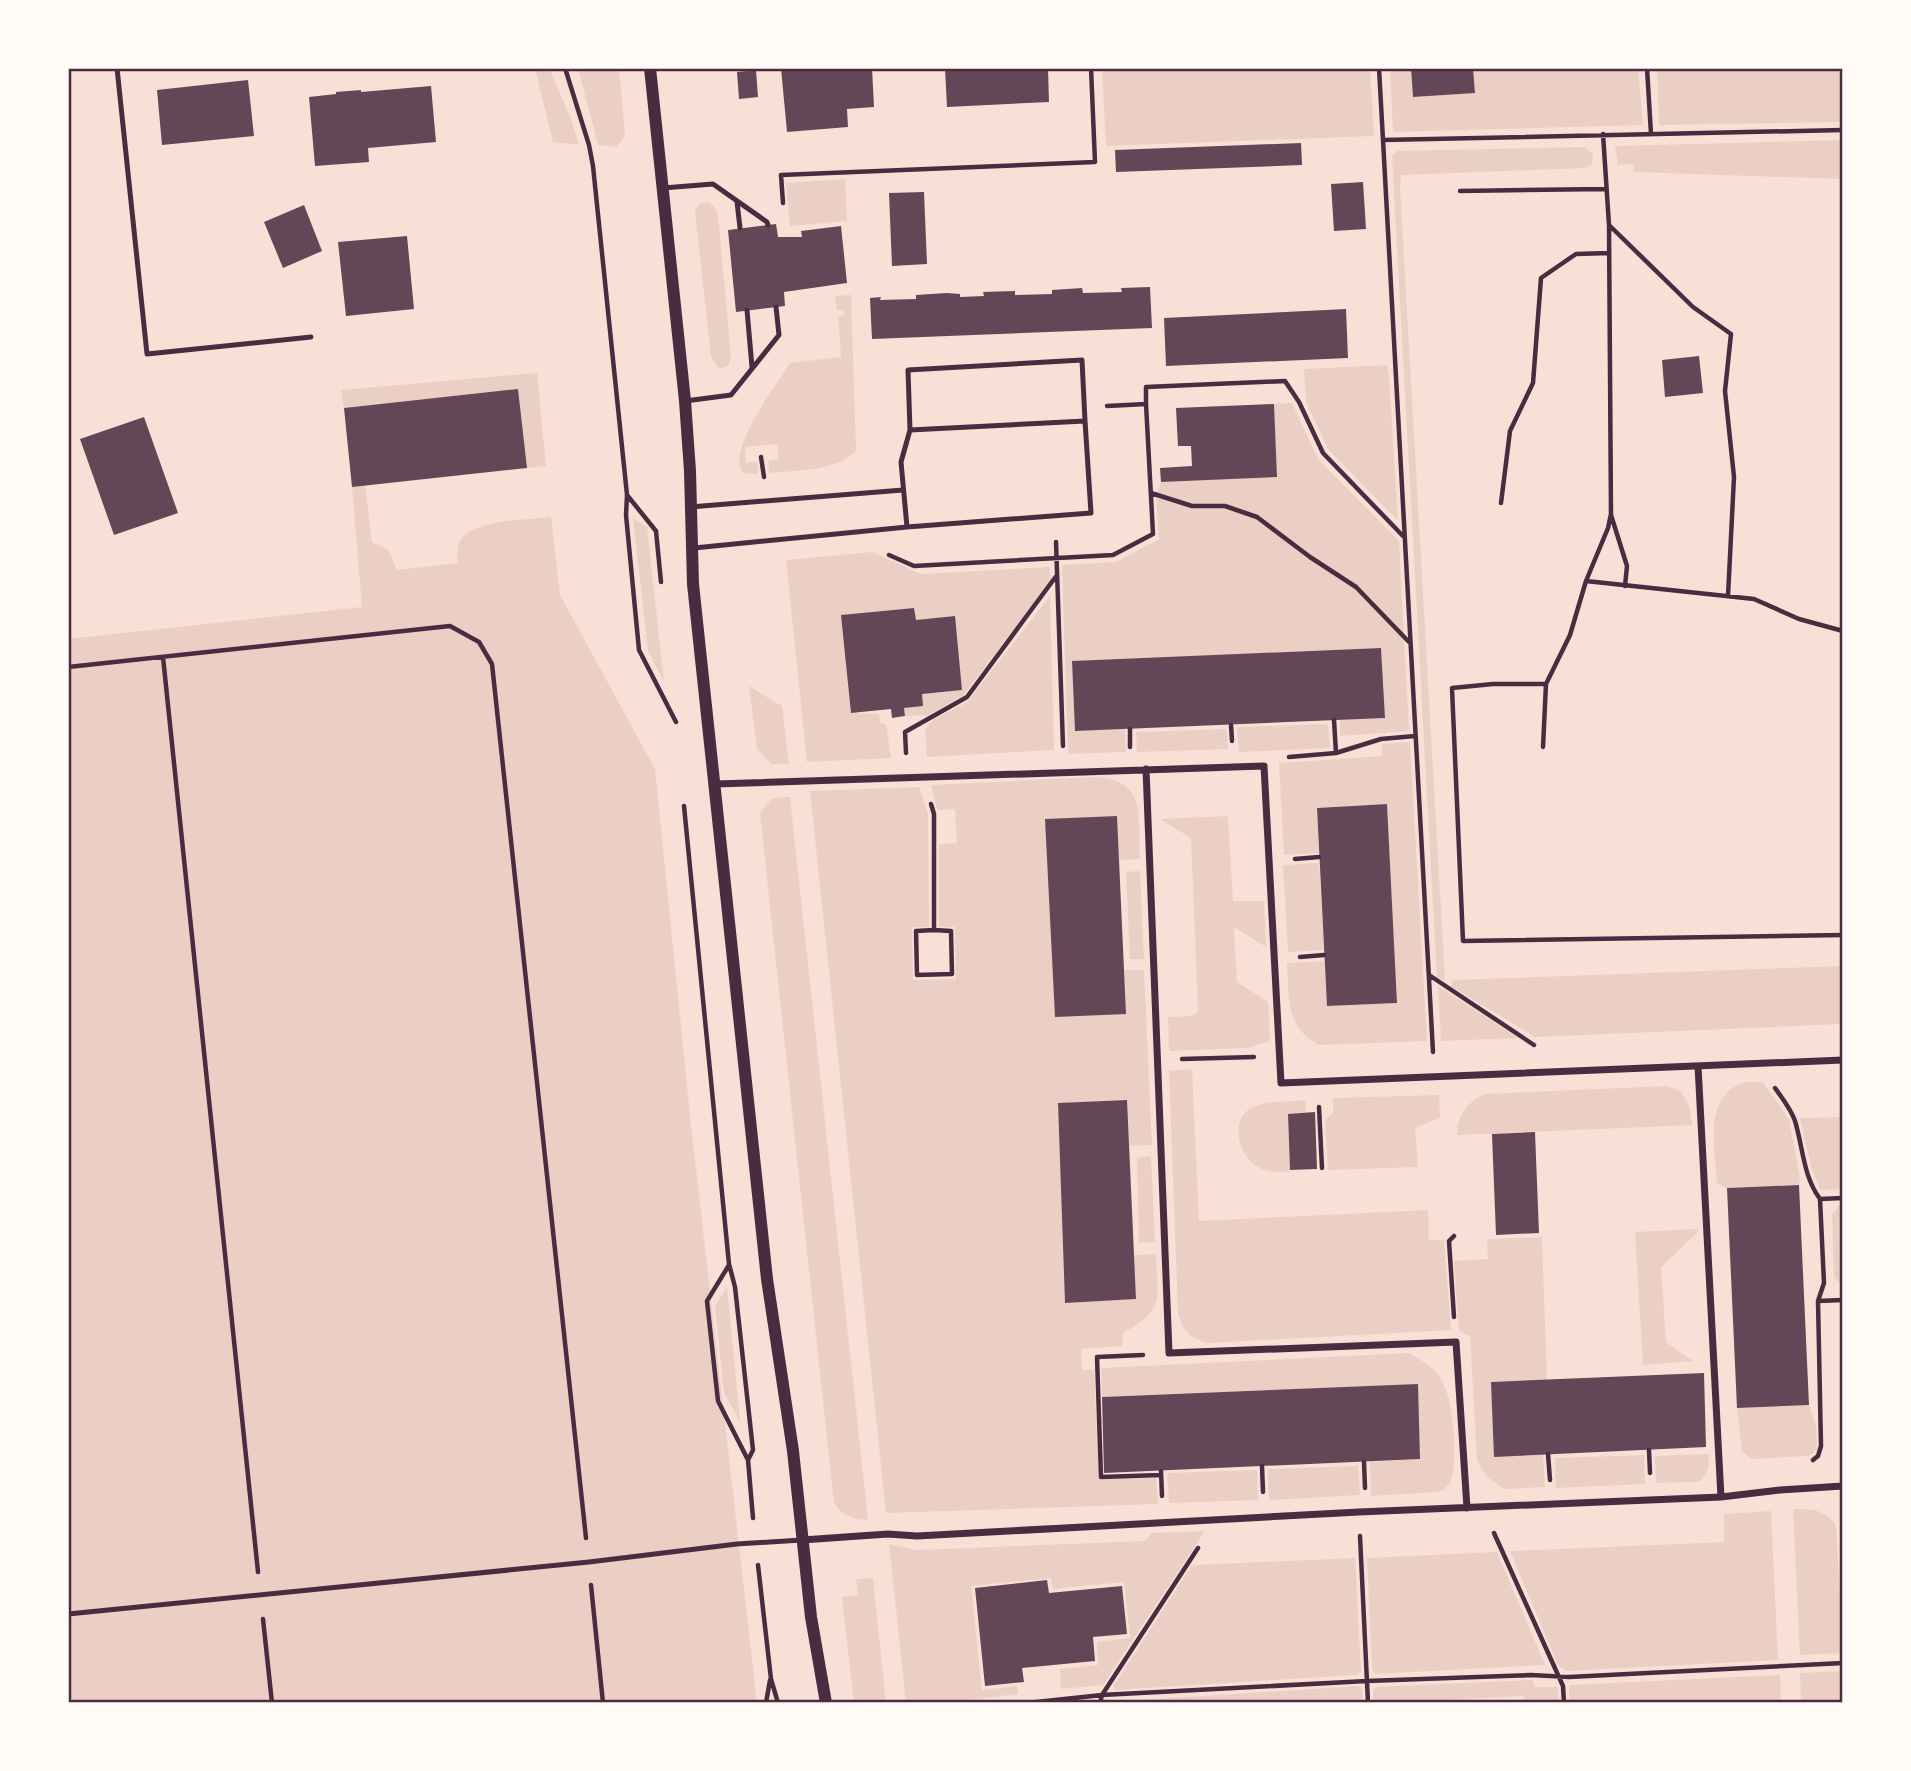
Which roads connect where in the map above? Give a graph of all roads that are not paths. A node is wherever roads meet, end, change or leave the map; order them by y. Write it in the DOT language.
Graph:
graph roads {
  1 [pos="117,68"];
  2 [pos="650,68"];
  3 [pos="662,188"];
  4 [pos="737,202"];
  5 [pos="767,223"];
  6 [pos="740,228"];
  7 [pos="776,307"];
  8 [pos="747,310"];
  9 [pos="311,337"];
  10 [pos="752,367"];
  11 [pos="685,401"];
  12 [pos="1086,421"];
  13 [pos="910,430"];
  14 [pos="903,490"];
  15 [pos="690,507"];
  16 [pos="907,527"];
  17 [pos="691,548"];
  18 [pos="1146,769"];
  19 [pos="715,784"];
  20 [pos="1843,1060"];
  21 [pos="1698,1066"];
  22 [pos="1843,1486"];
  23 [pos="1721,1497"];
  24 [pos="1467,1508"];
  25 [pos="802,1539"];
  26 [pos="68,1614"];
  27 [pos="826,1703"];
  1 -- 9 [label="lane"];
  2 -- 3 [label="street"];
  3 -- 4 [label="lane"];
  3 -- 11 [label="street"];
  4 -- 5 [label="lane"];
  4 -- 6 [label="lane"];
  7 -- 10 [label="lane"];
  8 -- 10 [label="lane"];
  10 -- 11 [label="lane"];
  11 -- 15 [label="street"];
  12 -- 13 [label="lane"];
  12 -- 13 [label="lane"];
  12 -- 16 [label="lane"];
  13 -- 14 [label="lane"];
  14 -- 15 [label="lane"];
  14 -- 16 [label="lane"];
  15 -- 17 [label="street"];
  16 -- 17 [label="lane"];
  17 -- 19 [label="street"];
  18 -- 19 [label="street"];
  18 -- 21 [label="street"];
  18 -- 24 [label="street"];
  19 -- 25 [label="street"];
  20 -- 21 [label="street"];
  21 -- 23 [label="street"];
  22 -- 23 [label="street"];
  23 -- 24 [label="street"];
  24 -- 25 [label="street"];
  25 -- 26 [label="lane"];
  25 -- 27 [label="street"];
}
